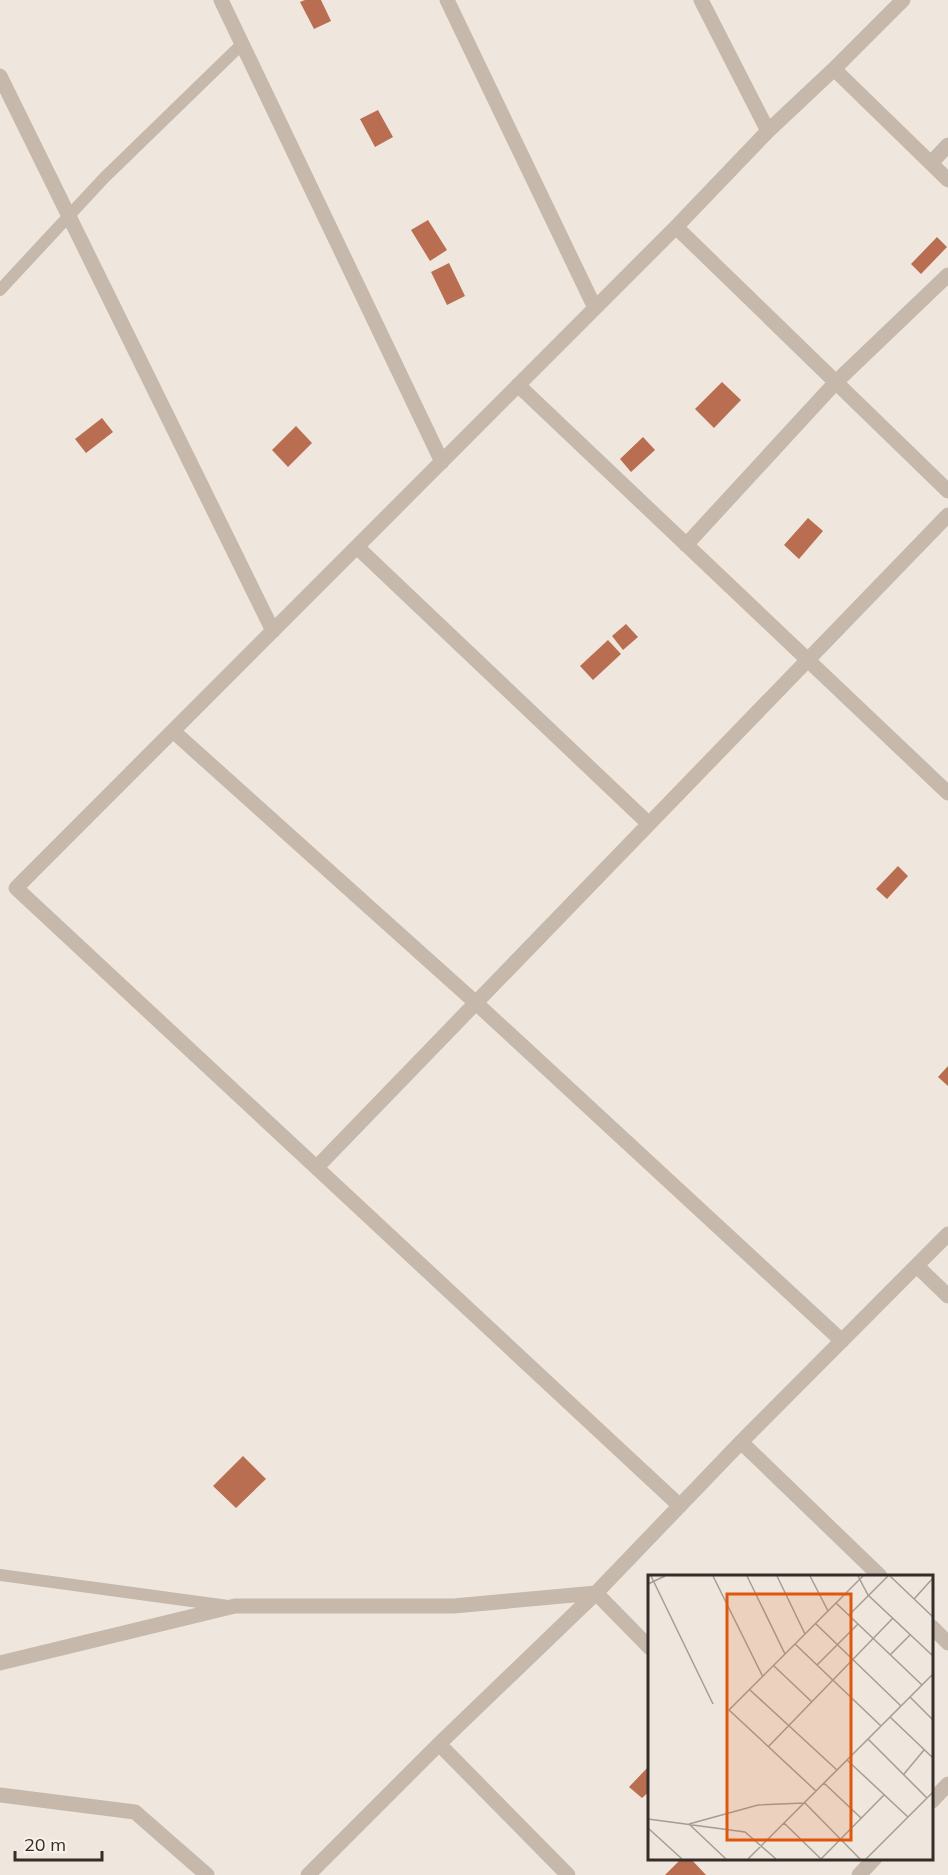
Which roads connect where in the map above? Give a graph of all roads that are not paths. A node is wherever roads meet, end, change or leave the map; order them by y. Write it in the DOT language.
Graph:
graph roads {
  1 [pos="220,0"];
  2 [pos="447,0"];
  3 [pos="701,0"];
  4 [pos="903,0"];
  5 [pos="242,44"];
  6 [pos="834,69"];
  7 [pos="0,76"];
  8 [pos="768,131"];
  9 [pos="948,146"];
  10 [pos="931,163"];
  11 [pos="948,180"];
  12 [pos="69,215"];
  13 [pos="676,227"];
  14 [pos="948,275"];
  15 [pos="0,290"];
  16 [pos="595,308"];
  17 [pos="836,382"];
  18 [pos="518,385"];
  19 [pos="442,462"];
  20 [pos="948,491"];
  21 [pos="948,515"];
  22 [pos="686,545"];
  23 [pos="357,547"];
  24 [pos="273,631"];
  25 [pos="808,660"];
  26 [pos="173,731"];
  27 [pos="948,793"];
  28 [pos="649,824"];
  29 [pos="476,1003"];
  30 [pos="316,1167"];
  31 [pos="948,1234"];
  32 [pos="916,1266"];
  33 [pos="948,1296"];
  34 [pos="842,1341"];
  35 [pos="741,1442"];
  36 [pos="680,1506"];
  37 [pos="0,1575"];
  38 [pos="879,1575"];
  39 [pos="596,1593"];
  40 [pos="235,1606"];
  41 [pos="933,1628"];
  42 [pos="948,1642"];
  43 [pos="648,1646"];
  44 [pos="0,1663"];
  45 [pos="439,1744"];
  46 [pos="948,1784"];
  47 [pos="0,1795"];
  48 [pos="933,1800"];
  49 [pos="207,1875"];
  50 [pos="308,1875"];
  51 [pos="568,1875"];
  1 -- 5 [label="street"];
  2 -- 16 [label="street"];
  3 -- 8 [label="street"];
  4 -- 6 [label="street"];
  5 -- 12 [label="lane"];
  5 -- 19 [label="street"];
  6 -- 8 [label="street"];
  6 -- 10 [label="street"];
  7 -- 12 [label="street"];
  8 -- 13 [label="street"];
  9 -- 10 [label="street"];
  10 -- 11 [label="street"];
  12 -- 15 [label="lane"];
  12 -- 24 [label="street"];
  13 -- 16 [label="street"];
  13 -- 17 [label="street"];
  14 -- 17 [label="street"];
  16 -- 18 [label="street"];
  17 -- 20 [label="street"];
  17 -- 22 [label="street"];
  18 -- 19 [label="street"];
  18 -- 22 [label="street"];
  19 -- 23 [label="street"];
  21 -- 25 [label="street"];
  22 -- 25 [label="street"];
  23 -- 24 [label="street"];
  23 -- 28 [label="street"];
  24 -- 26 [label="street"];
  25 -- 27 [label="street"];
  25 -- 28 [label="street"];
  26 -- 29 [label="street"];
  26 -- 30 [label="street"];
  28 -- 29 [label="street"];
  29 -- 30 [label="street"];
  29 -- 34 [label="street"];
  30 -- 36 [label="street"];
  31 -- 32 [label="street"];
  32 -- 33 [label="street"];
  32 -- 34 [label="street"];
  34 -- 35 [label="street"];
  35 -- 36 [label="street"];
  35 -- 38 [label="street"];
  36 -- 39 [label="street"];
  37 -- 40 [label="lane"];
  39 -- 40 [label="street"];
  39 -- 43 [label="street"];
  39 -- 45 [label="street"];
  40 -- 44 [label="street"];
  41 -- 42 [label="street"];
  45 -- 50 [label="street"];
  45 -- 51 [label="street"];
  46 -- 48 [label="street"];
  47 -- 49 [label="street"];
}
